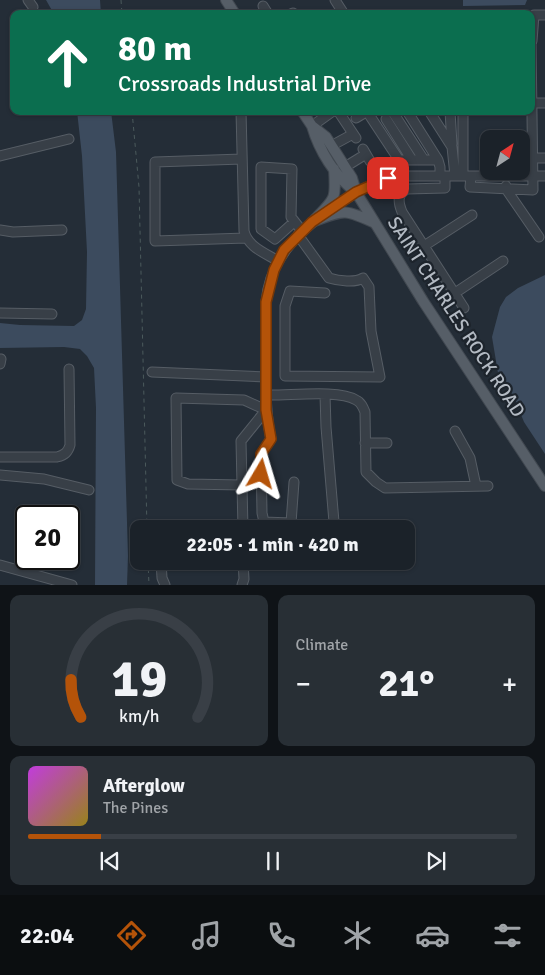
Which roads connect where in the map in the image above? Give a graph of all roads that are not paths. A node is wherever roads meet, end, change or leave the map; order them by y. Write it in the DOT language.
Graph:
graph roads {
  1 [pos="241,115"];
  2 [pos="305,115"];
  3 [pos="327,115"];
  4 [pos="341,115"];
  5 [pos="361,115"];
  6 [pos="371,115"];
  7 [pos="392,115"];
  8 [pos="398,115"];
  9 [pos="410,115"];
  10 [pos="432,115"];
  11 [pos="450,115"];
  12 [pos="463,115"];
  13 [pos="532,115"];
  14 [pos="356,118"];
  15 [pos="386,119"];
  16 [pos="376,125"];
  17 [pos="312,126"];
  18 [pos="69,138"];
  19 [pos="331,146"];
  20 [pos="452,147"];
  21 [pos="0,156"];
  22 [pos="532,158"];
  23 [pos="545,158"];
  24 [pos="242,159"];
  25 [pos="412,160"];
  26 [pos="424,160"];
  27 [pos="438,160"];
  28 [pos="345,167"];
  29 [pos="333,168"];
  30 [pos="442,176"];
  31 [pos="463,176"];
  32 [pos="480,176"];
  33 [pos="530,176"];
  34 [pos="534,176"];
  35 [pos="545,176"];
  36 [pos="388,178"];
  37 [pos="507,180"];
  38 [pos="506,189"];
  39 [pos="356,192"];
  40 [pos="472,215"];
  41 [pos="294,222"];
  42 [pos="312,222"];
  43 [pos="376,223"];
  44 [pos="0,230"];
  45 [pos="62,230"];
  46 [pos="300,233"];
  47 [pos="539,237"];
  48 [pos="246,238"];
  49 [pos="424,246"];
  50 [pos="278,261"];
  51 [pos="502,261"];
  52 [pos="325,293"];
  53 [pos="454,293"];
  54 [pos="464,308"];
  55 [pos="0,313"];
  56 [pos="52,314"];
  57 [pos="69,369"];
  58 [pos="152,372"];
  59 [pos="266,377"];
  60 [pos="266,395"];
  61 [pos="325,395"];
  62 [pos="266,410"];
  63 [pos="454,431"];
  64 [pos="365,442"];
  65 [pos="387,443"];
  66 [pos="0,457"];
  67 [pos="0,475"];
  68 [pos="294,482"];
  69 [pos="242,484"];
  70 [pos="476,486"];
  71 [pos="488,486"];
  72 [pos="545,486"];
  73 [pos="89,490"];
  74 [pos="242,520"];
  75 [pos="334,520"];
  76 [pos="0,565"];
  77 [pos="162,570"];
  78 [pos="243,570"];
  79 [pos="72,585"];
  80 [pos="165,585"];
  81 [pos="242,585"];
  1 -- 24 [label="street"];
  2 -- 17 [label="main road, SAINT CHARLES ROCK ROAD"];
  3 -- 17 [label="street"];
  4 -- 19 [label="street"];
  5 -- 14 [label="street"];
  6 -- 16 [label="street"];
  7 -- 15 [label="street"];
  8 -- 26 [label="street"];
  9 -- 27 [label="street"];
  10 -- 20 [label="street"];
  11 -- 20 [label="street"];
  12 -- 31 [label="street"];
  13 -- 22 [label="street"];
  15 -- 16 [label="street"];
  15 -- 25 [label="street"];
  16 -- 25 [label="street"];
  17 -- 19 [label="main road, SAINT CHARLES ROCK ROAD"];
  17 -- 29 [label="main road, SAINT CHARLES ROCK ROAD"];
  18 -- 21 [label="street"];
  19 -- 28 [label="main road, SAINT CHARLES ROCK ROAD"];
  20 -- 31 [label="street"];
  22 -- 23 [label="street"];
  22 -- 34 [label="street"];
  24 -- 48 [label="street"];
  24 -- 48 [label="street"];
  25 -- 26 [label="street"];
  26 -- 27 [label="street"];
  27 -- 30 [label="street"];
  28 -- 36 [label="street"];
  28 -- 39 [label="main road, SAINT CHARLES ROCK ROAD"];
  29 -- 39 [label="main road, SAINT CHARLES ROCK ROAD"];
  29 -- 42 [label="main road"];
  30 -- 31 [label="street"];
  30 -- 36 [label="street"];
  30 -- 49 [label="street"];
  31 -- 32 [label="street"];
  31 -- 38 [label="street"];
  33 -- 34 [label="street"];
  34 -- 35 [label="street"];
  34 -- 38 [label="street"];
  36 -- 39 [label="street"];
  37 -- 38 [label="street"];
  38 -- 47 [label="street"];
  39 -- 42 [label="street"];
  39 -- 43 [label="main road, SAINT CHARLES ROCK ROAD"];
  40 -- 49 [label="street"];
  41 -- 41 [label="street"];
  41 -- 46 [label="street"];
  42 -- 43 [label="main road"];
  42 -- 46 [label="street"];
  43 -- 72 [label="main road, SAINT CHARLES ROCK ROAD"];
  44 -- 45 [label="street"];
  46 -- 50 [label="street"];
  46 -- 52 [label="street"];
  48 -- 50 [label="street"];
  49 -- 53 [label="street"];
  50 -- 59 [label="street"];
  51 -- 53 [label="street"];
  53 -- 54 [label="street"];
  55 -- 56 [label="street"];
  57 -- 66 [label="street"];
  58 -- 59 [label="street"];
  59 -- 60 [label="street"];
  60 -- 61 [label="street"];
  60 -- 62 [label="street"];
  61 -- 64 [label="street"];
  61 -- 75 [label="street"];
  62 -- 68 [label="street"];
  62 -- 69 [label="street"];
  62 -- 69 [label="street"];
  63 -- 70 [label="street"];
  64 -- 65 [label="street"];
  64 -- 70 [label="street"];
  67 -- 73 [label="street"];
  69 -- 74 [label="street"];
  70 -- 71 [label="street"];
  76 -- 79 [label="street"];
  77 -- 80 [label="street"];
  78 -- 81 [label="street"];
}
